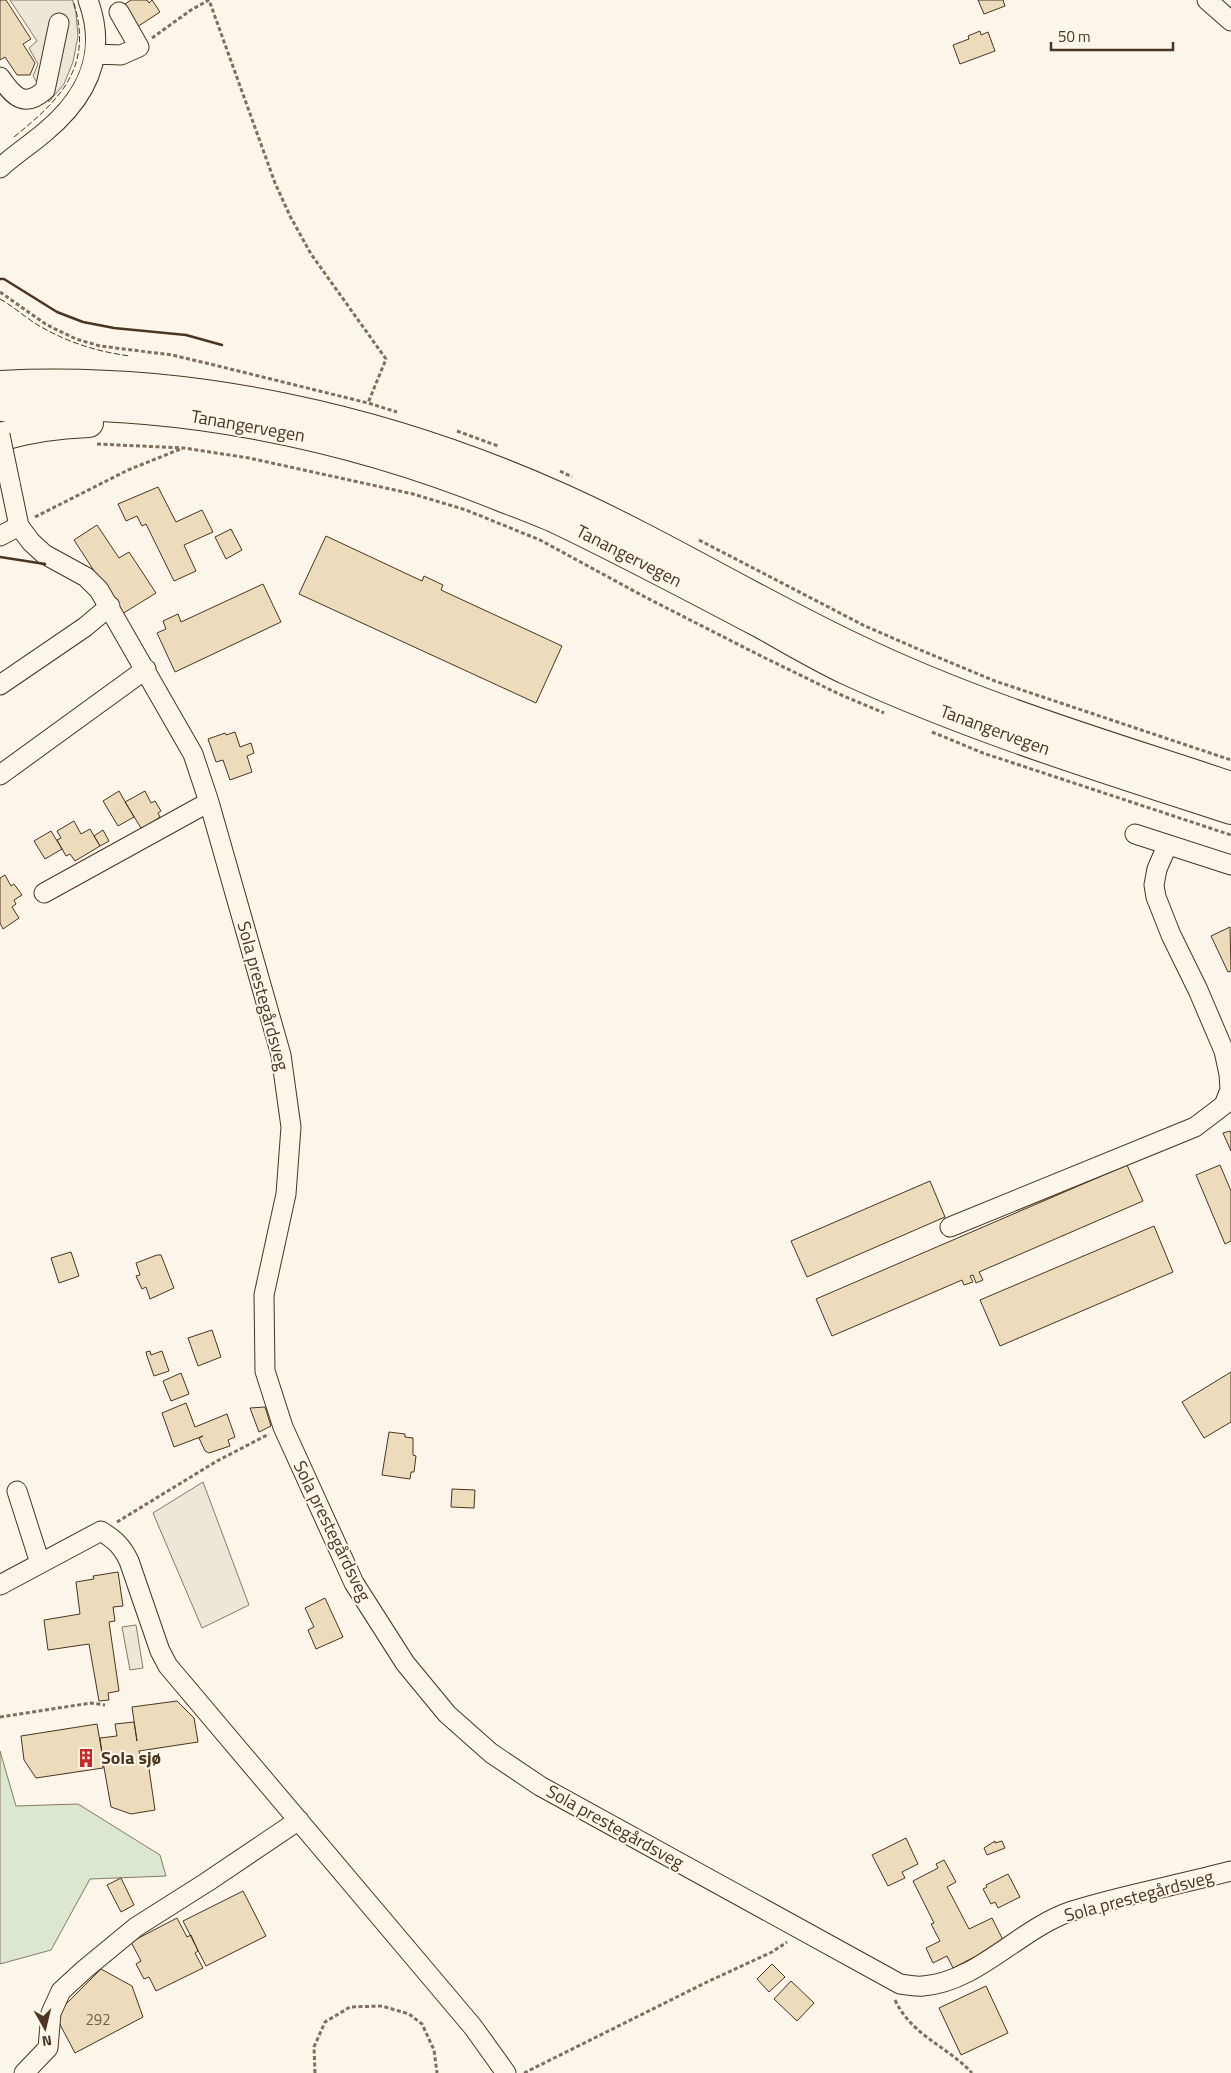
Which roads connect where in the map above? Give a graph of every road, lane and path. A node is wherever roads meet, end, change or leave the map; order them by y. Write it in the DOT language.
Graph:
graph roads {
  1 [pos="88,0"];
  2 [pos="1207,0"];
  3 [pos="119,12"];
  4 [pos="1231,21"];
  5 [pos="59,23"];
  6 [pos="139,47"];
  7 [pos="96,54"];
  8 [pos="0,78"];
  9 [pos="0,168"];
  10 [pos="0,370"];
  11 [pos="96,384"];
  12 [pos="0,385"];
  13 [pos="368,403"];
  14 [pos="0,407"];
  15 [pos="252,424"];
  16 [pos="0,436"];
  17 [pos="90,443"];
  18 [pos="184,448"];
  19 [pos="19,526"];
  20 [pos="0,536"];
  21 [pos="110,606"];
  22 [pos="146,668"];
  23 [pos="0,685"];
  24 [pos="893,716"];
  25 [pos="929,731"];
  26 [pos="0,774"];
  27 [pos="1231,786"];
  28 [pos="209,802"];
  29 [pos="1231,810"];
  30 [pos="1135,834"];
  31 [pos="1231,836"];
  32 [pos="1167,846"];
  33 [pos="1231,865"];
  34 [pos="44,893"];
  35 [pos="950,1227"];
  36 [pos="283,1427"];
  37 [pos="17,1491"];
  38 [pos="101,1531"];
  39 [pos="40,1563"];
  40 [pos="0,1585"];
  41 [pos="105,1704"];
  42 [pos="0,1717"];
  43 [pos="299,1820"];
  44 [pos="1231,1871"];
  45 [pos="803,1931"];
  46 [pos="885,1977"];
  47 [pos="24,2073"];
  48 [pos="315,2073"];
  49 [pos="438,2073"];
  50 [pos="506,2073"];
  51 [pos="524,2073"];
  52 [pos="972,2073"];
  1 -- 7 [label="street"];
  2 -- 4 [label="street"];
  3 -- 6 [label="street"];
  5 -- 8 [label="street"];
  6 -- 7 [label="street"];
  6 -- 13 [label="path"];
  7 -- 9 [label="street"];
  10 -- 11 [label="highway"];
  11 -- 12 [label="highway, Tanangervegen"];
  11 -- 27 [label="highway, Tanangervegen"];
  14 -- 15 [label="highway, Tanangervegen"];
  15 -- 16 [label="highway"];
  15 -- 29 [label="highway, Tanangervegen"];
  16 -- 19 [label="street, bridge"];
  17 -- 18 [label="path"];
  18 -- 19 [label="path"];
  18 -- 24 [label="path"];
  19 -- 20 [label="street"];
  19 -- 21 [label="street, Sola prestegårdsveg"];
  21 -- 22 [label="street, Sola prestegårdsveg"];
  21 -- 23 [label="street"];
  22 -- 26 [label="street"];
  22 -- 28 [label="street, Sola prestegårdsveg"];
  25 -- 31 [label="path"];
  28 -- 34 [label="street"];
  28 -- 36 [label="street, Sola prestegårdsveg"];
  30 -- 32 [label="street"];
  32 -- 33 [label="street"];
  32 -- 35 [label="street"];
  36 -- 38 [label="path"];
  36 -- 45 [label="street, Sola prestegårdsveg"];
  37 -- 39 [label="street"];
  38 -- 39 [label="street"];
  38 -- 43 [label="street"];
  39 -- 40 [label="street"];
  41 -- 42 [label="path"];
  43 -- 47 [label="street"];
  43 -- 50 [label="street"];
  44 -- 46 [label="street, Sola prestegårdsveg"];
  45 -- 46 [label="street, Sola prestegårdsveg"];
  45 -- 51 [label="path"];
  46 -- 52 [label="path"];
  48 -- 49 [label="path"];
}
